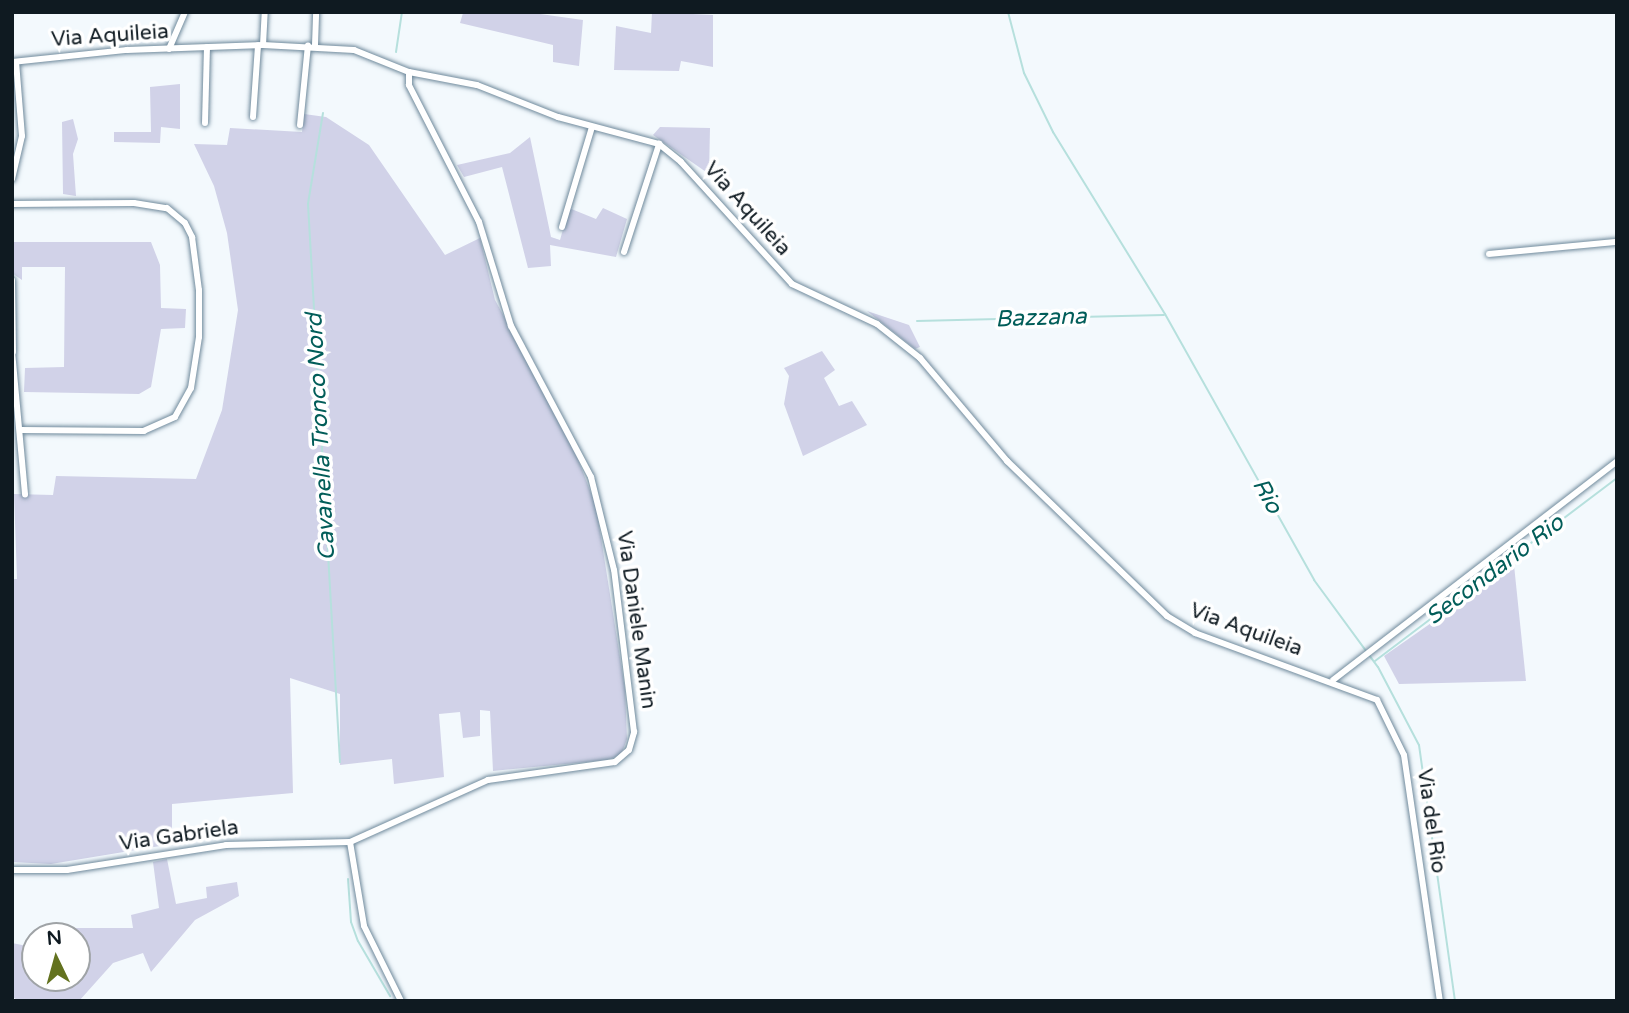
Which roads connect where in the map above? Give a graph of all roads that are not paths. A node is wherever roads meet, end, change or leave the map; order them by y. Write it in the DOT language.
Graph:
graph roads {
  1 [pos="186,12"];
  2 [pos="265,12"];
  3 [pos="316,12"];
  4 [pos="261,45"];
  5 [pos="311,45"];
  6 [pos="207,47"];
  7 [pos="169,49"];
  8 [pos="14,62"];
  9 [pos="409,72"];
  10 [pos="253,117"];
  11 [pos="205,123"];
  12 [pos="300,125"];
  13 [pos="592,127"];
  14 [pos="659,144"];
  15 [pos="12,179"];
  16 [pos="12,204"];
  17 [pos="562,227"];
  18 [pos="1617,242"];
  19 [pos="624,252"];
  20 [pos="1489,254"];
  21 [pos="12,280"];
  22 [pos="13,351"];
  23 [pos="20,430"];
  24 [pos="1617,461"];
  25 [pos="25,494"];
  26 [pos="1333,680"];
  27 [pos="350,842"];
  28 [pos="12,870"];
  29 [pos="401,1001"];
  30 [pos="1440,1001"];
  1 -- 7 [label="street"];
  2 -- 4 [label="street"];
  3 -- 5 [label="street"];
  4 -- 5 [label="street, Via Aquileia"];
  4 -- 6 [label="street, Via Aquileia"];
  4 -- 10 [label="street"];
  5 -- 9 [label="street, Via Aquileia"];
  5 -- 12 [label="street"];
  6 -- 7 [label="street, Via Aquileia"];
  6 -- 11 [label="street"];
  7 -- 8 [label="street, Via Aquileia"];
  8 -- 15 [label="street"];
  9 -- 13 [label="street, Via Aquileia"];
  9 -- 27 [label="street, Via Daniele Manin"];
  13 -- 14 [label="street, Via Aquileia"];
  13 -- 17 [label="street"];
  14 -- 19 [label="street"];
  14 -- 26 [label="street, Via Aquileia"];
  16 -- 23 [label="street"];
  18 -- 20 [label="street"];
  21 -- 22 [label="street"];
  22 -- 23 [label="street"];
  23 -- 25 [label="street"];
  24 -- 26 [label="street"];
  26 -- 30 [label="street, Via del Rio"];
  27 -- 28 [label="street, Via Gabriela"];
  27 -- 29 [label="street"];
}
